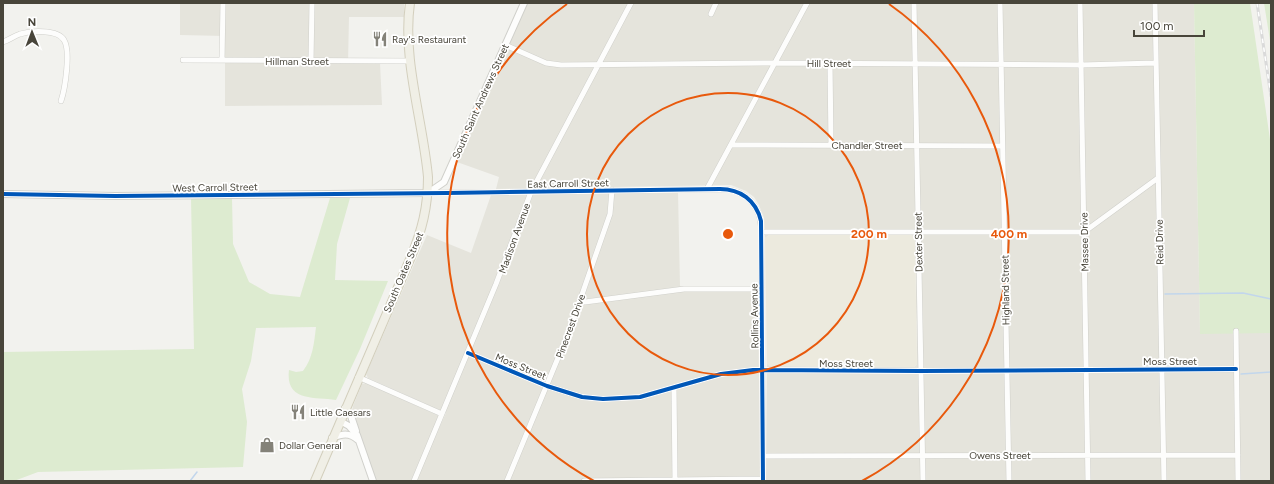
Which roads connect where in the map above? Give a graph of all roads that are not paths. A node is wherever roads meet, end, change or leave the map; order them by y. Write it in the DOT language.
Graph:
graph roads {
  1 [pos="223,3"];
  2 [pos="312,3"];
  3 [pos="410,3"];
  4 [pos="524,3"];
  5 [pos="631,3"];
  6 [pos="716,3"];
  7 [pos="807,3"];
  8 [pos="914,3"];
  9 [pos="1000,3"];
  10 [pos="1080,3"];
  11 [pos="1155,3"];
  12 [pos="711,14"];
  13 [pos="3,42"];
  14 [pos="506,45"];
  15 [pos="183,60"];
  16 [pos="222,60"];
  17 [pos="311,61"];
  18 [pos="411,61"];
  19 [pos="775,62"];
  20 [pos="830,63"];
  21 [pos="915,63"];
  22 [pos="1156,63"];
  23 [pos="598,64"];
  24 [pos="1001,64"];
  25 [pos="1081,65"];
  26 [pos="61,101"];
  27 [pos="731,145"];
  28 [pos="831,145"];
  29 [pos="916,146"];
  30 [pos="1002,146"];
  31 [pos="1158,178"];
  32 [pos="707,189"];
  33 [pos="612,190"];
  34 [pos="531,192"];
  35 [pos="428,193"];
  36 [pos="3,194"];
  37 [pos="761,232"];
  38 [pos="918,232"];
  39 [pos="1084,232"];
  40 [pos="1004,233"];
  41 [pos="762,289"];
  42 [pos="580,301"];
  43 [pos="1236,331"];
  44 [pos="468,353"];
  45 [pos="1086,369"];
  46 [pos="1161,369"];
  47 [pos="1236,369"];
  48 [pos="763,370"];
  49 [pos="1007,370"];
  50 [pos="921,371"];
  51 [pos="358,377"];
  52 [pos="547,386"];
  53 [pos="674,388"];
  54 [pos="345,408"];
  55 [pos="442,414"];
  56 [pos="340,421"];
  57 [pos="358,437"];
  58 [pos="332,438"];
  59 [pos="1238,454"];
  60 [pos="923,455"];
  61 [pos="1009,455"];
  62 [pos="1087,455"];
  63 [pos="1163,455"];
  64 [pos="763,456"];
  65 [pos="676,480"];
  66 [pos="763,480"];
  67 [pos="315,481"];
  68 [pos="373,481"];
  69 [pos="414,481"];
  70 [pos="507,481"];
  71 [pos="584,481"];
  72 [pos="923,481"];
  73 [pos="1009,481"];
  74 [pos="1088,481"];
  75 [pos="1164,481"];
  76 [pos="1238,481"];
  1 -- 16 [label="street"];
  2 -- 17 [label="street"];
  3 -- 18 [label="main road, South Oates Street"];
  4 -- 14 [label="street, South Saint Andrews Street"];
  5 -- 23 [label="street, Madison Avenue"];
  6 -- 12 [label="street"];
  7 -- 19 [label="street"];
  8 -- 21 [label="street, Dexter Street"];
  9 -- 24 [label="street, Highland Street"];
  10 -- 25 [label="street, Massee Drive"];
  11 -- 22 [label="street, Reid Drive"];
  13 -- 26 [label="street"];
  14 -- 23 [label="street, Hill Street"];
  14 -- 35 [label="street, South Saint Andrews Street"];
  15 -- 16 [label="street, Hillman Street"];
  16 -- 17 [label="street, Hillman Street"];
  17 -- 18 [label="street, Hillman Street"];
  18 -- 35 [label="main road, South Oates Street"];
  19 -- 20 [label="street, Hill Street"];
  19 -- 23 [label="street, Hill Street"];
  19 -- 27 [label="street"];
  20 -- 21 [label="street, Hill Street"];
  20 -- 28 [label="street"];
  21 -- 24 [label="street, Hill Street"];
  21 -- 29 [label="street, Dexter Street"];
  22 -- 25 [label="street, Hill Street"];
  22 -- 31 [label="street, Reid Drive"];
  23 -- 34 [label="street, Madison Avenue"];
  24 -- 25 [label="street, Hill Street"];
  24 -- 30 [label="street, Highland Street"];
  25 -- 39 [label="street, Massee Drive"];
  27 -- 28 [label="street, Chandler Street"];
  27 -- 32 [label="street"];
  28 -- 29 [label="street, Chandler Street"];
  29 -- 30 [label="street, Chandler Street"];
  29 -- 38 [label="street, Dexter Street"];
  30 -- 40 [label="street, Highland Street"];
  31 -- 39 [label="street"];
  31 -- 46 [label="street, Reid Drive"];
  32 -- 33 [label="street, East Carroll Street"];
  32 -- 37 [label="street, Rollins Avenue"];
  33 -- 34 [label="street, East Carroll Street"];
  33 -- 42 [label="street, Pinecrest Drive"];
  34 -- 35 [label="street, East Carroll Street"];
  34 -- 44 [label="street, Madison Avenue"];
  35 -- 36 [label="street, West Carroll Street"];
  35 -- 51 [label="main road, South Oates Street"];
  37 -- 38 [label="street"];
  37 -- 41 [label="street, Rollins Avenue"];
  38 -- 40 [label="street"];
  38 -- 50 [label="street, Dexter Street"];
  39 -- 40 [label="street"];
  39 -- 45 [label="street, Massee Drive"];
  40 -- 49 [label="street, Highland Street"];
  41 -- 42 [label="street"];
  41 -- 48 [label="street, Rollins Avenue"];
  42 -- 52 [label="street, Pinecrest Drive"];
  43 -- 47 [label="street"];
  44 -- 52 [label="street, Moss Street"];
  44 -- 55 [label="street, Madison Avenue"];
  45 -- 46 [label="street, Moss Street"];
  45 -- 49 [label="street, Moss Street"];
  45 -- 62 [label="street, Massee Drive"];
  46 -- 47 [label="street, Moss Street"];
  46 -- 63 [label="street, Reid Drive"];
  47 -- 59 [label="street"];
  48 -- 50 [label="street, Moss Street"];
  48 -- 53 [label="street, Moss Street"];
  48 -- 64 [label="street, Rollins Avenue"];
  49 -- 50 [label="street, Moss Street"];
  49 -- 61 [label="street, Highland Street"];
  50 -- 60 [label="street, Dexter Street"];
  51 -- 54 [label="main road, South Oates Street"];
  51 -- 55 [label="street"];
  52 -- 53 [label="street, Moss Street"];
  52 -- 70 [label="street, Pinecrest Drive"];
  53 -- 65 [label="street"];
  54 -- 56 [label="main road, South Oates Street"];
  54 -- 57 [label="street"];
  55 -- 69 [label="street, Madison Avenue"];
  56 -- 57 [label="street"];
  56 -- 58 [label="main road, South Oates Street"];
  57 -- 58 [label="street"];
  57 -- 68 [label="street"];
  58 -- 67 [label="main road, South Oates Street"];
  59 -- 63 [label="street, Owens Street"];
  59 -- 76 [label="street"];
  60 -- 61 [label="street, Owens Street"];
  60 -- 64 [label="street, Owens Street"];
  60 -- 72 [label="street, Dexter Street"];
  61 -- 62 [label="street, Owens Street"];
  61 -- 73 [label="street, Highland Street"];
  62 -- 63 [label="street, Owens Street"];
  62 -- 74 [label="street, Massee Drive"];
  63 -- 75 [label="street, Reid Drive"];
  64 -- 66 [label="street, Rollins Avenue"];
  65 -- 66 [label="street"];
  65 -- 71 [label="street"];
}
